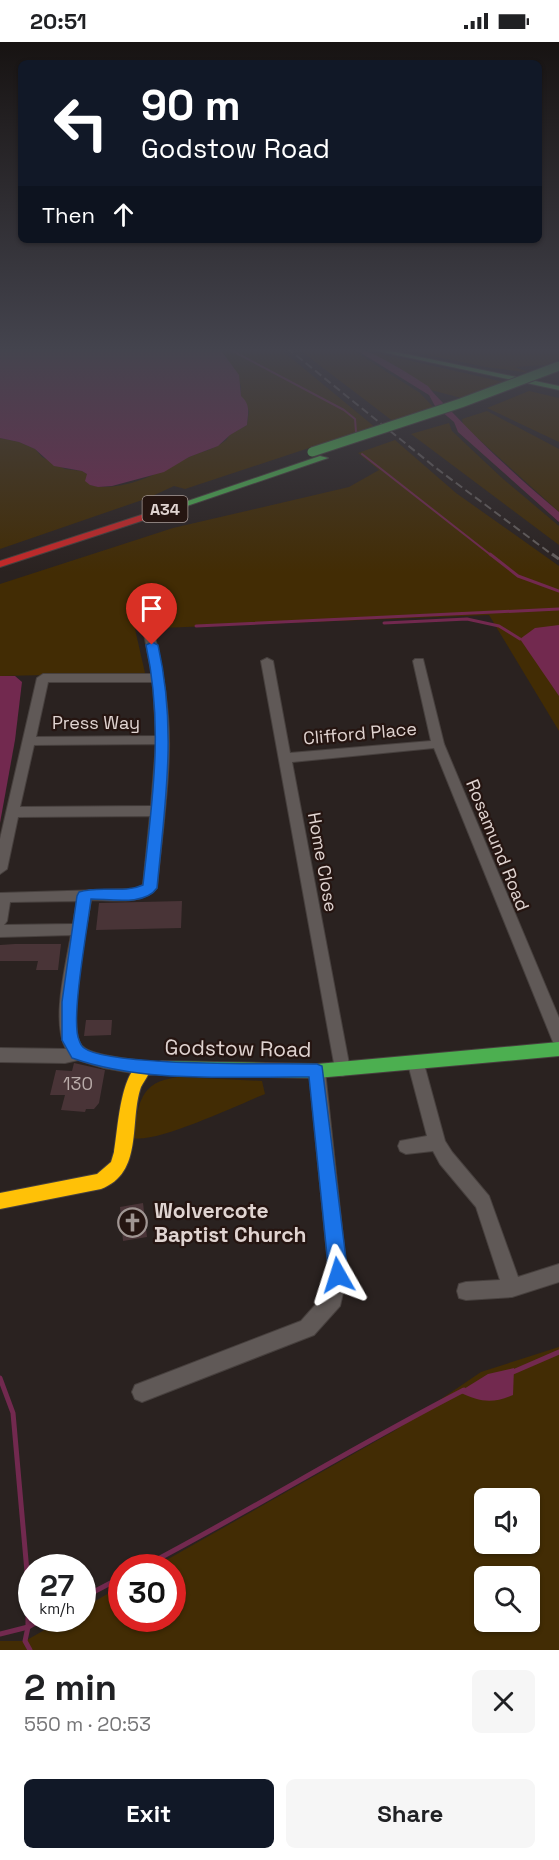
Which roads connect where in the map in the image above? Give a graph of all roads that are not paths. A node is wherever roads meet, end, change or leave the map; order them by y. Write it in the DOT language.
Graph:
graph roads {
  1 [pos="406,423"];
  2 [pos="423,423"];
  3 [pos="317,455"];
  4 [pos="2,560"];
  5 [pos="148,629"];
  6 [pos="267,661"];
  7 [pos="419,662"];
  8 [pos="159,678"];
  9 [pos="163,740"];
  10 [pos="30,741"];
  11 [pos="438,744"];
  12 [pos="285,758"];
  13 [pos="14,812"];
  14 [pos="159,812"];
  15 [pos="0,869"];
  16 [pos="2,895"];
  17 [pos="84,896"];
  18 [pos="0,921"];
  19 [pos="80,929"];
  20 [pos="0,931"];
  21 [pos="559,1038"];
  22 [pos="559,1049"];
  23 [pos="78,1053"];
  24 [pos="0,1055"];
  25 [pos="416,1064"];
  26 [pos="144,1068"];
  27 [pos="342,1069"];
  28 [pos="317,1071"];
  29 [pos="436,1143"];
  30 [pos="406,1146"];
  31 [pos="0,1201"];
  32 [pos="559,1273"];
  33 [pos="512,1288"];
  34 [pos="466,1291"];
  35 [pos="142,1392"];
  1 -- 3 [label="main road, A34, bridge"];
  2 -- 3 [label="main road, A34"];
  3 -- 4 [label="main road, A34"];
  5 -- 8 [label="street"];
  6 -- 12 [label="street, Home Close"];
  7 -- 11 [label="street, Rosamund Road"];
  8 -- 9 [label="street"];
  8 -- 10 [label="street"];
  9 -- 10 [label="street, Press Way"];
  9 -- 14 [label="street"];
  10 -- 13 [label="street"];
  11 -- 12 [label="street, Clifford Place"];
  11 -- 21 [label="street, Rosamund Road"];
  12 -- 27 [label="street, Home Close"];
  13 -- 14 [label="street"];
  13 -- 15 [label="street"];
  14 -- 17 [label="street"];
  16 -- 17 [label="street"];
  16 -- 18 [label="street"];
  17 -- 19 [label="street"];
  19 -- 20 [label="street"];
  19 -- 23 [label="street"];
  22 -- 25 [label="main road, Godstow Road"];
  23 -- 24 [label="street"];
  23 -- 26 [label="street"];
  25 -- 27 [label="main road, Godstow Road"];
  25 -- 29 [label="street"];
  26 -- 28 [label="main road, Godstow Road"];
  26 -- 31 [label="main road, Godstow Road"];
  27 -- 28 [label="main road, Godstow Road"];
  28 -- 35 [label="street"];
  29 -- 30 [label="street"];
  29 -- 33 [label="street"];
  32 -- 33 [label="street"];
  33 -- 34 [label="street"];
}
